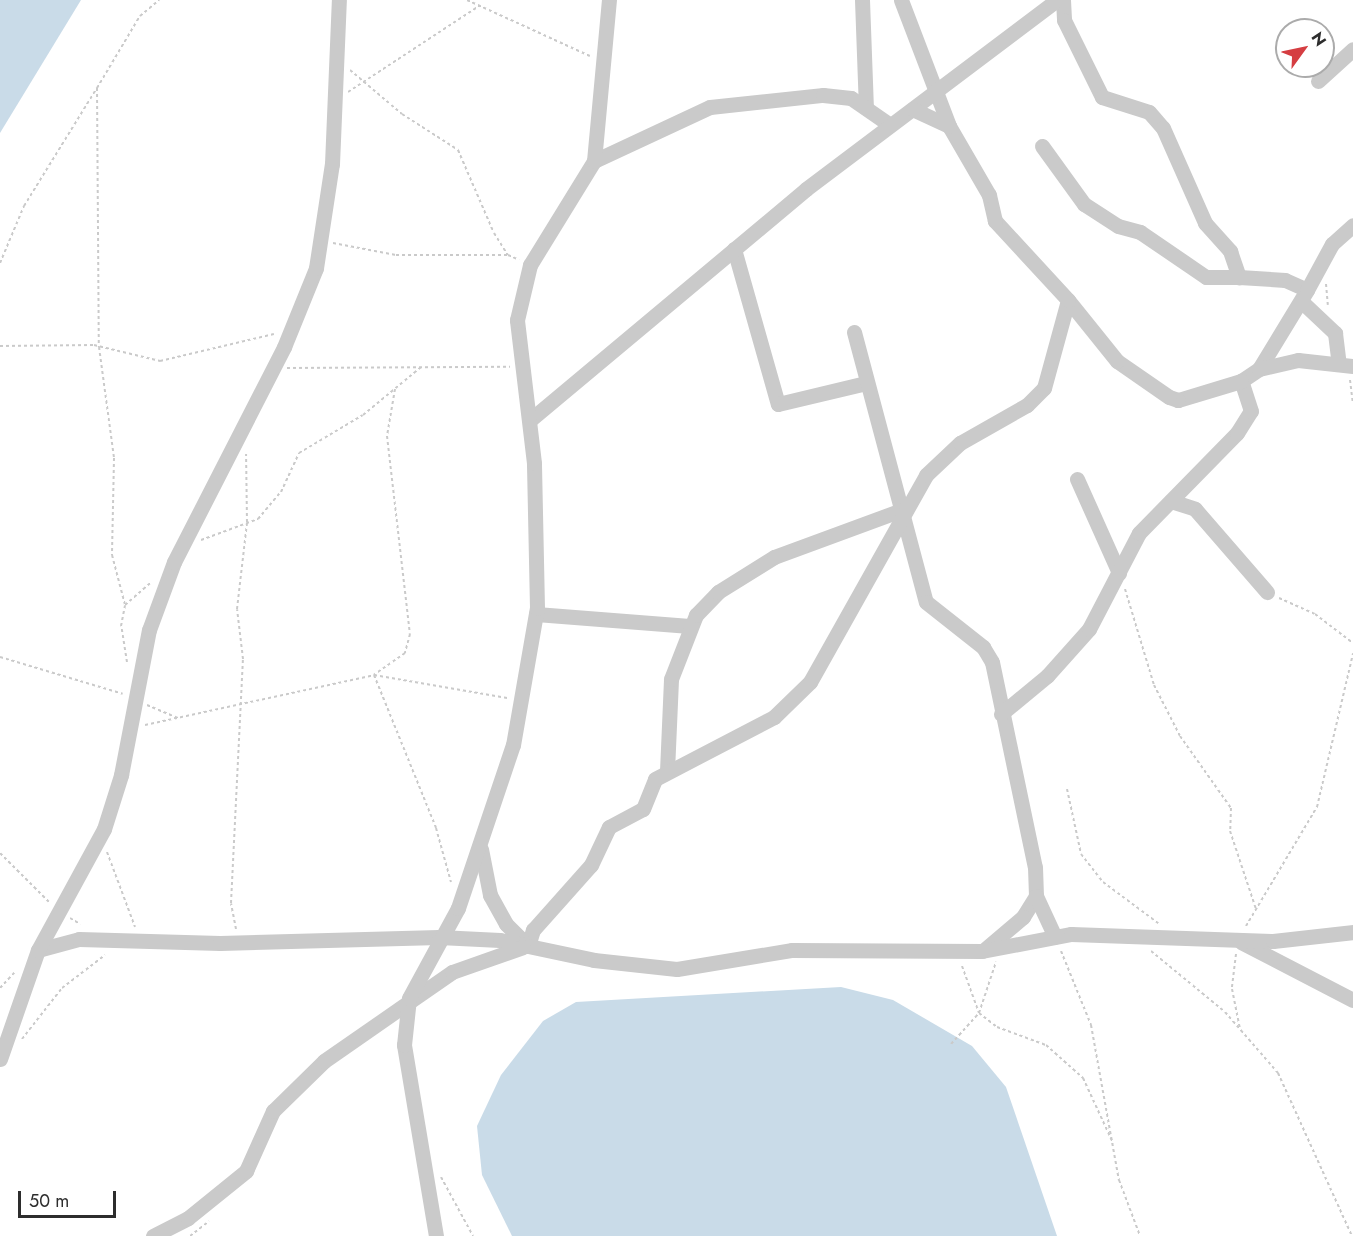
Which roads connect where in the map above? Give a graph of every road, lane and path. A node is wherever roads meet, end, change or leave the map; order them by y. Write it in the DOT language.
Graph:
graph roads {
  1 [pos="159,0"];
  2 [pos="339,0"];
  3 [pos="467,0"];
  4 [pos="609,0"];
  5 [pos="862,0"];
  6 [pos="901,0"];
  7 [pos="1057,0"];
  8 [pos="1063,0"];
  9 [pos="479,6"];
  10 [pos="1353,49"];
  11 [pos="338,60"];
  12 [pos="606,62"];
  13 [pos="361,80"];
  14 [pos="1318,81"];
  15 [pos="97,88"];
  16 [pos="934,93"];
  17 [pos="337,102"];
  18 [pos="866,108"];
  19 [pos="913,109"];
  20 [pos="890,125"];
  21 [pos="949,126"];
  22 [pos="1042,146"];
  23 [pos="594,161"];
  24 [pos="1353,225"];
  25 [pos="319,246"];
  26 [pos="734,249"];
  27 [pos="508,255"];
  28 [pos="1325,260"];
  29 [pos="0,263"];
  30 [pos="530,265"];
  31 [pos="1239,277"];
  32 [pos="1304,295"];
  33 [pos="1068,300"];
  34 [pos="1328,311"];
  35 [pos="291,329"];
  36 [pos="854,332"];
  37 [pos="0,346"];
  38 [pos="99,347"];
  39 [pos="1347,365"];
  40 [pos="421,367"];
  41 [pos="521,367"];
  42 [pos="273,368"];
  43 [pos="1259,369"];
  44 [pos="1241,381"];
  45 [pos="866,384"];
  46 [pos="395,388"];
  47 [pos="1353,403"];
  48 [pos="530,420"];
  49 [pos="246,443"];
  50 [pos="1077,478"];
  51 [pos="1172,501"];
  52 [pos="902,510"];
  53 [pos="247,522"];
  54 [pos="198,543"];
  55 [pos="1119,573"];
  56 [pos="1267,592"];
  57 [pos="125,605"];
  58 [pos="536,614"];
  59 [pos="690,626"];
  60 [pos="1353,643"];
  61 [pos="1353,653"];
  62 [pos="0,657"];
  63 [pos="374,675"];
  64 [pos="135,700"];
  65 [pos="521,700"];
  66 [pos="237,707"];
  67 [pos="1000,714"];
  68 [pos="179,719"];
  69 [pos="130,728"];
  70 [pos="667,771"];
  71 [pos="1067,789"];
  72 [pos="101,835"];
  73 [pos="481,848"];
  74 [pos="452,885"];
  75 [pos="1036,896"];
  76 [pos="1256,909"];
  77 [pos="1353,932"];
  78 [pos="1133,936"];
  79 [pos="439,937"];
  80 [pos="1055,937"];
  81 [pos="1178,938"];
  82 [pos="130,940"];
  83 [pos="1238,940"];
  84 [pos="148,941"];
  85 [pos="239,942"];
  86 [pos="528,946"];
  87 [pos="999,948"];
  88 [pos="38,950"];
  89 [pos="982,951"];
  90 [pos="957,952"];
  91 [pos="409,998"];
  92 [pos="1353,1000"];
  93 [pos="979,1013"];
  94 [pos="1240,1029"];
  95 [pos="951,1044"];
  96 [pos="2,1054"];
  97 [pos="1114,1146"];
  98 [pos="439,1172"];
  99 [pos="153,1236"];
  100 [pos="436,1236"];
  101 [pos="473,1236"];
  102 [pos="1140,1236"];
  103 [pos="1352,1236"];
  1 -- 15 [label="path"];
  2 -- 11 [label="street"];
  3 -- 9 [label="path"];
  4 -- 12 [label="street"];
  5 -- 18 [label="street"];
  6 -- 16 [label="street"];
  7 -- 16 [label="street"];
  8 -- 31 [label="street"];
  9 -- 12 [label="path"];
  9 -- 13 [label="path"];
  10 -- 14 [label="street"];
  11 -- 13 [label="path"];
  11 -- 17 [label="street"];
  12 -- 23 [label="street"];
  13 -- 17 [label="path"];
  13 -- 27 [label="path"];
  15 -- 29 [label="path"];
  15 -- 38 [label="path"];
  16 -- 19 [label="street"];
  16 -- 21 [label="street"];
  17 -- 25 [label="street"];
  18 -- 20 [label="street"];
  18 -- 23 [label="street"];
  19 -- 20 [label="street"];
  19 -- 21 [label="street"];
  20 -- 26 [label="street"];
  21 -- 33 [label="street"];
  22 -- 31 [label="street"];
  23 -- 30 [label="street"];
  24 -- 28 [label="street"];
  25 -- 27 [label="path"];
  25 -- 35 [label="street"];
  26 -- 45 [label="street"];
  26 -- 48 [label="street"];
  27 -- 30 [label="path"];
  28 -- 32 [label="street"];
  28 -- 34 [label="path"];
  30 -- 41 [label="street"];
  31 -- 32 [label="street"];
  32 -- 39 [label="street"];
  32 -- 43 [label="street"];
  33 -- 44 [label="street"];
  33 -- 52 [label="street"];
  35 -- 38 [label="path"];
  35 -- 42 [label="street"];
  36 -- 45 [label="street"];
  37 -- 38 [label="path"];
  38 -- 57 [label="path"];
  39 -- 43 [label="street"];
  39 -- 47 [label="path"];
  40 -- 41 [label="path"];
  40 -- 42 [label="path"];
  40 -- 46 [label="path"];
  41 -- 48 [label="street"];
  42 -- 64 [label="street"];
  43 -- 44 [label="street"];
  44 -- 51 [label="street"];
  45 -- 52 [label="street"];
  46 -- 53 [label="path"];
  46 -- 63 [label="path"];
  48 -- 58 [label="street"];
  49 -- 53 [label="path"];
  50 -- 55 [label="street"];
  51 -- 55 [label="street"];
  51 -- 56 [label="street"];
  52 -- 59 [label="street"];
  52 -- 67 [label="street"];
  52 -- 70 [label="street"];
  53 -- 54 [label="path"];
  53 -- 66 [label="path"];
  55 -- 67 [label="street"];
  55 -- 76 [label="path"];
  56 -- 60 [label="path"];
  58 -- 59 [label="street"];
  58 -- 65 [label="street"];
  59 -- 70 [label="street"];
  61 -- 76 [label="path"];
  62 -- 64 [label="path"];
  63 -- 65 [label="path"];
  63 -- 66 [label="path"];
  63 -- 74 [label="path"];
  64 -- 68 [label="path"];
  64 -- 69 [label="street"];
  65 -- 73 [label="street"];
  66 -- 68 [label="path"];
  66 -- 85 [label="path"];
  67 -- 75 [label="street"];
  68 -- 69 [label="path"];
  69 -- 72 [label="street"];
  70 -- 86 [label="street"];
  71 -- 81 [label="path"];
  72 -- 84 [label="path"];
  72 -- 88 [label="street"];
  73 -- 79 [label="street"];
  73 -- 86 [label="street"];
  75 -- 80 [label="street"];
  75 -- 89 [label="street"];
  76 -- 83 [label="path"];
  77 -- 83 [label="street"];
  78 -- 80 [label="street"];
  78 -- 81 [label="street"];
  78 -- 94 [label="path"];
  79 -- 85 [label="street"];
  79 -- 86 [label="street"];
  79 -- 91 [label="street"];
  80 -- 87 [label="street"];
  80 -- 97 [label="path"];
  81 -- 83 [label="street"];
  82 -- 84 [label="street"];
  82 -- 88 [label="street"];
  82 -- 96 [label="path"];
  83 -- 92 [label="street"];
  83 -- 94 [label="path"];
  84 -- 85 [label="street"];
  86 -- 90 [label="street"];
  86 -- 91 [label="street"];
  87 -- 89 [label="street"];
  87 -- 93 [label="path"];
  88 -- 96 [label="street"];
  89 -- 90 [label="street"];
  90 -- 93 [label="path"];
  91 -- 99 [label="street"];
  91 -- 100 [label="street"];
  93 -- 95 [label="path"];
  93 -- 97 [label="path"];
  94 -- 103 [label="path"];
  97 -- 102 [label="path"];
  98 -- 101 [label="path"];
}
